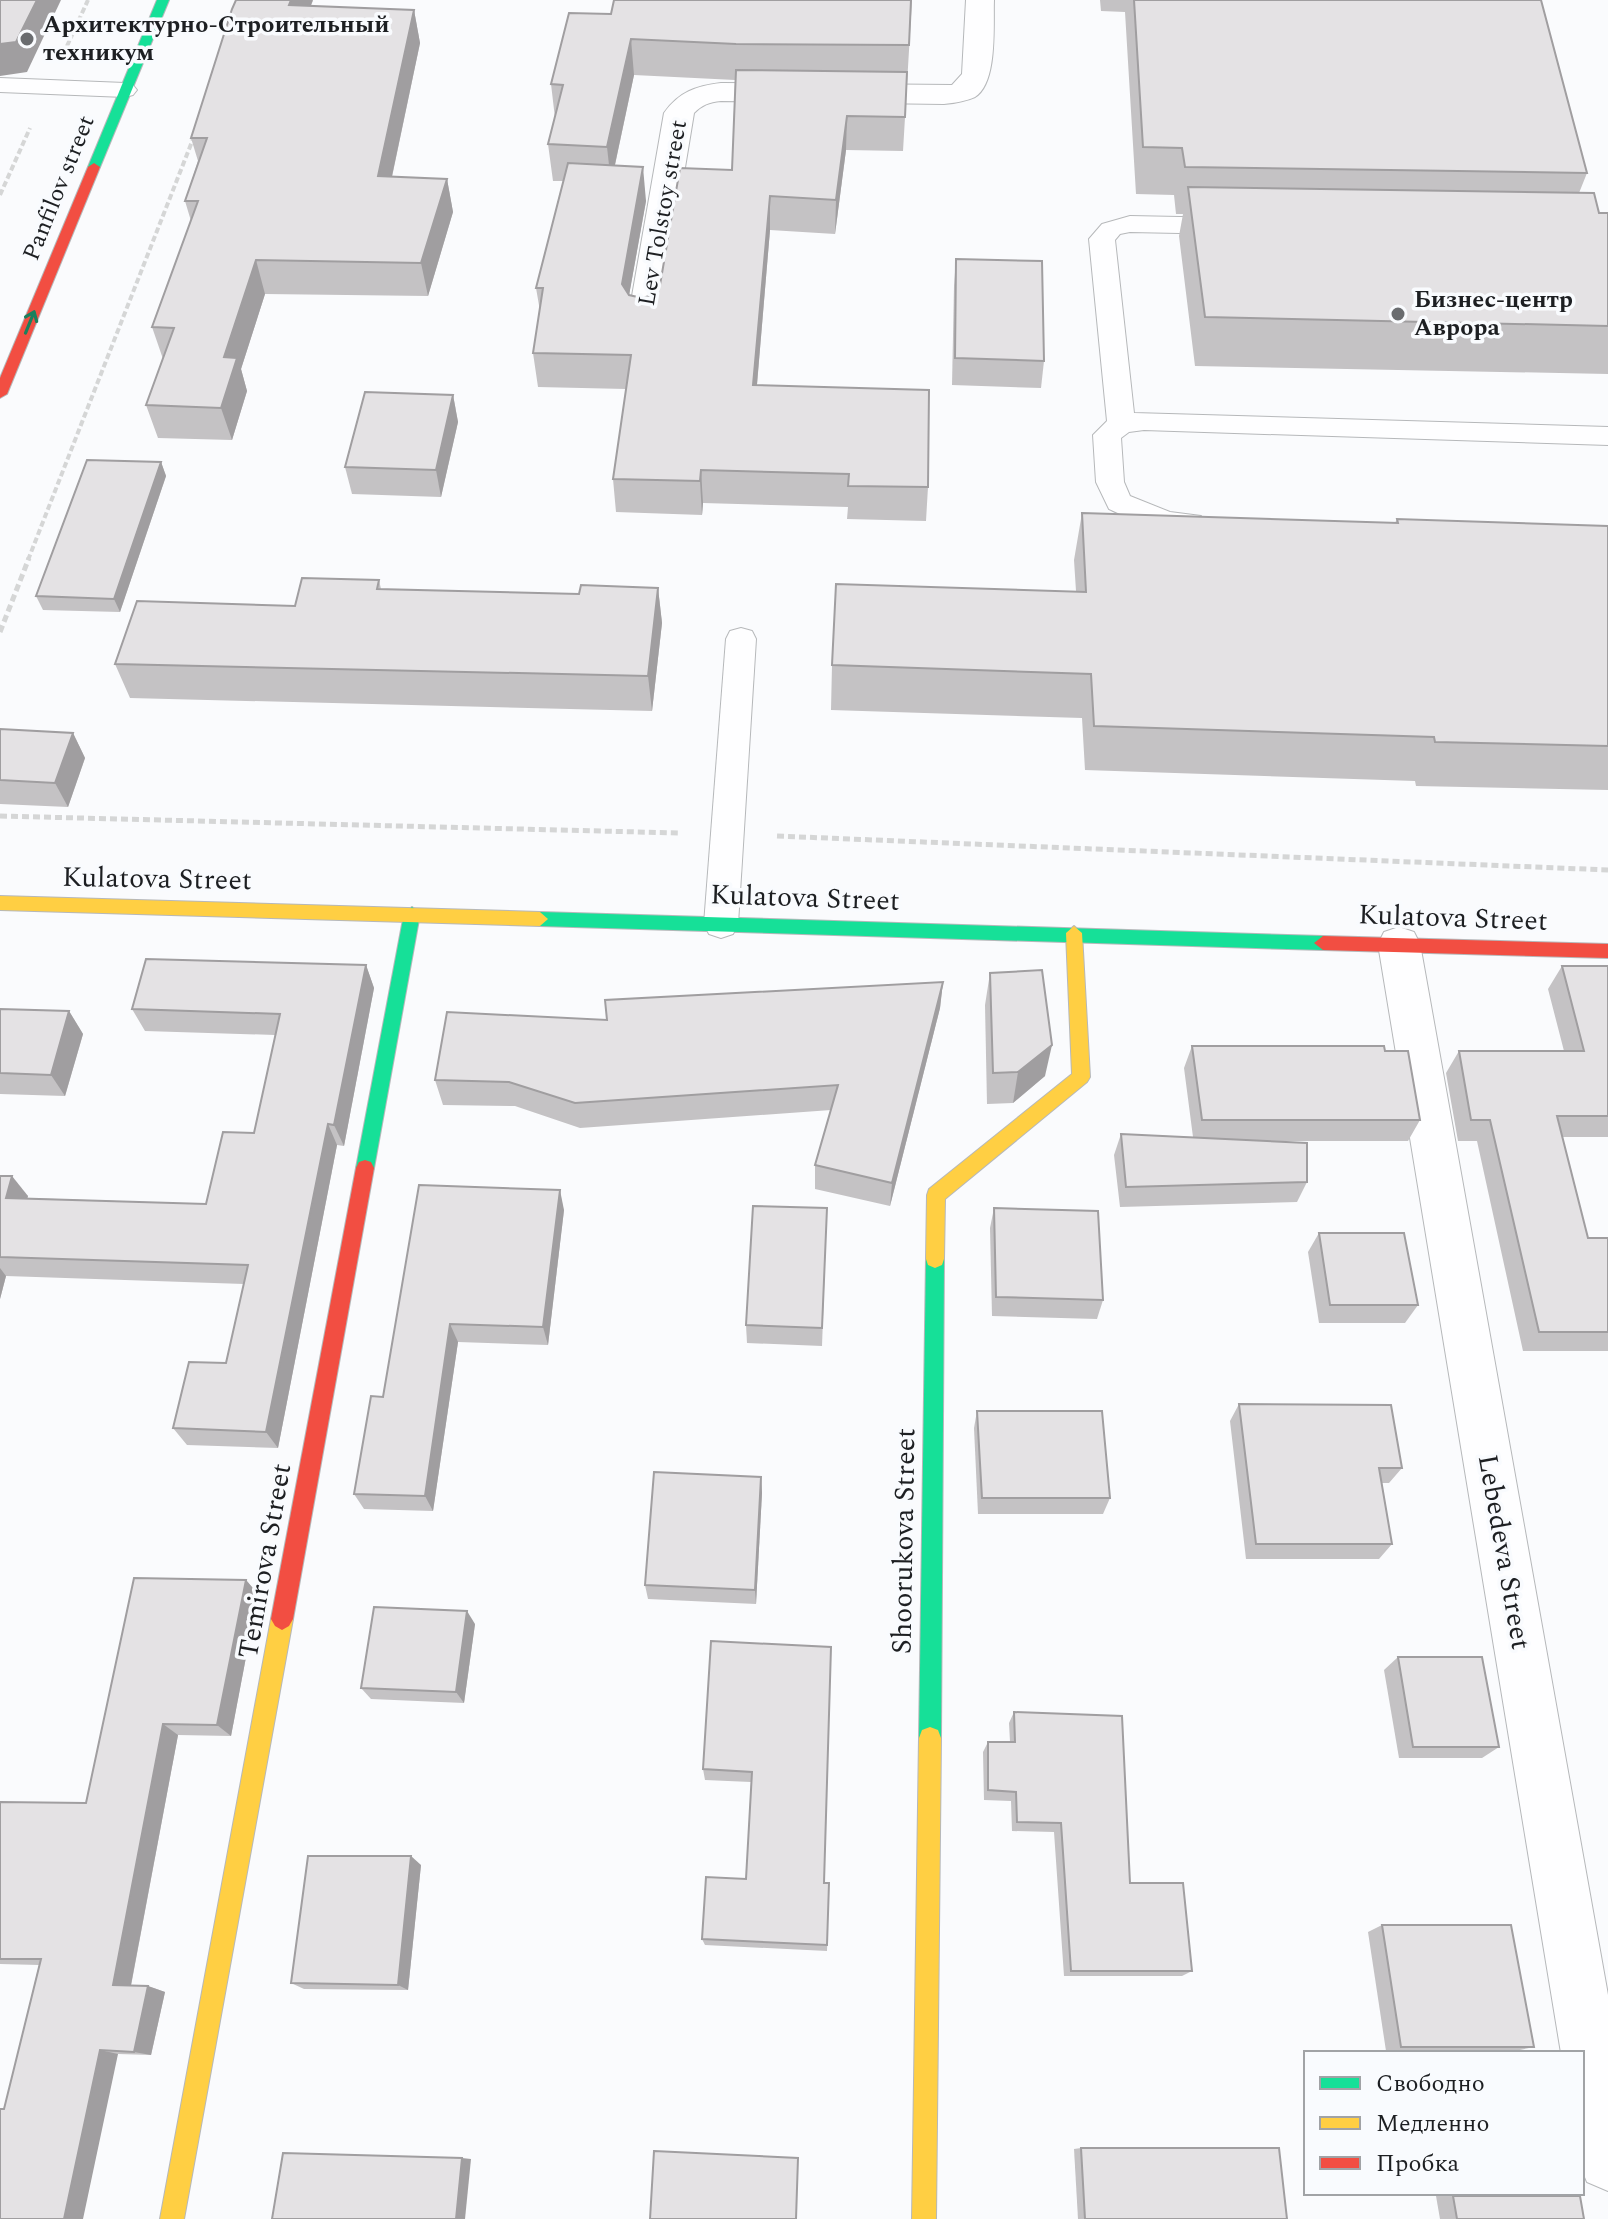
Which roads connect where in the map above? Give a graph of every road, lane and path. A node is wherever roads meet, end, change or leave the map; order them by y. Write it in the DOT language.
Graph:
graph roads {
  1 [pos="163,0"];
  2 [pos="980,0"];
  3 [pos="0,85"];
  4 [pos="125,90"];
  5 [pos="195,132"];
  6 [pos="1257,226"];
  7 [pos="644,319"];
  8 [pos="0,394"];
  9 [pos="1121,424"];
  10 [pos="1608,436"];
  11 [pos="1213,524"];
  12 [pos="0,632"];
  13 [pos="741,639"];
  14 [pos="0,817"];
  15 [pos="728,834"];
  16 [pos="1608,870"];
  17 [pos="0,903"];
  18 [pos="412,914"];
  19 [pos="721,924"];
  20 [pos="1074,933"];
  21 [pos="1399,944"];
  22 [pos="1608,951"];
  23 [pos="1608,2161"];
  24 [pos="172,2219"];
  25 [pos="924,2219"];
  1 -- 4 [label="street, Panfilov street"];
  2 -- 7 [label="street, Lev Tolstoy street"];
  3 -- 4 [label="lane"];
  8 -- 4 [label="street, Panfilov street, one-way"];
  5 -- 12 [label="path"];
  6 -- 9 [label="lane"];
  9 -- 10 [label="lane"];
  9 -- 11 [label="lane"];
  13 -- 15 [label="lane"];
  14 -- 15 [label="path"];
  15 -- 16 [label="path"];
  15 -- 19 [label="lane"];
  17 -- 18 [label="street, Kulatova Street"];
  18 -- 19 [label="street, Kulatova Street"];
  18 -- 24 [label="street, Temirova Street"];
  19 -- 20 [label="street, Kulatova Street"];
  20 -- 21 [label="street, Kulatova Street"];
  20 -- 25 [label="street, Shoorukova Street"];
  21 -- 22 [label="street, Kulatova Street"];
  21 -- 23 [label="street, Lebedeva Street"];
}
